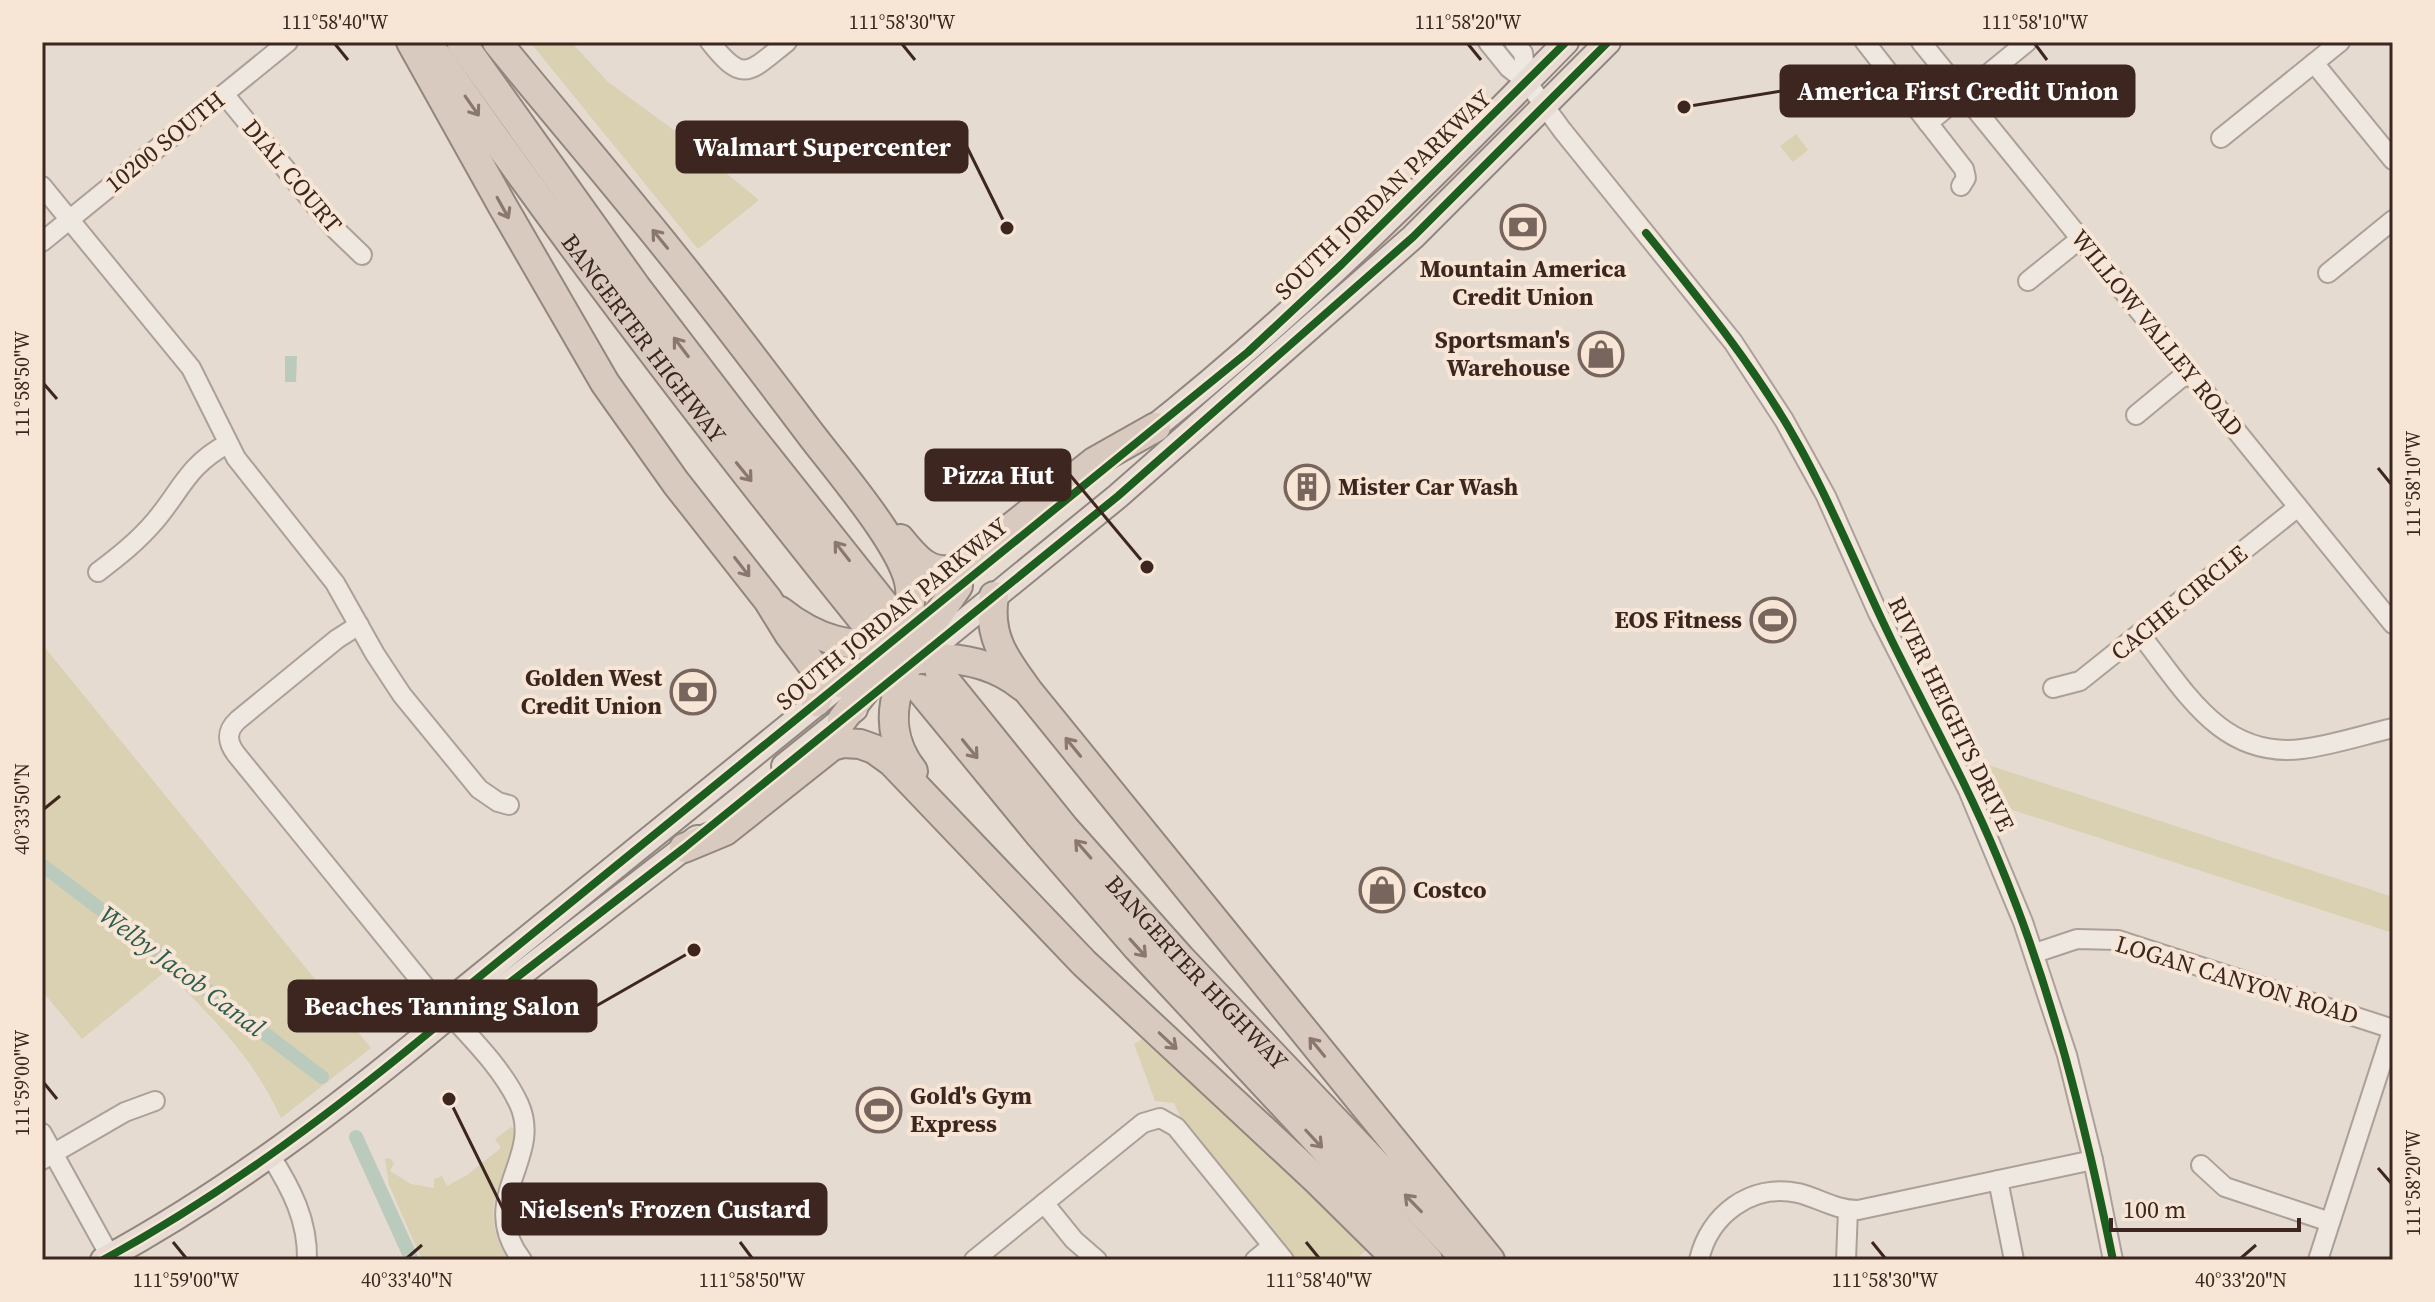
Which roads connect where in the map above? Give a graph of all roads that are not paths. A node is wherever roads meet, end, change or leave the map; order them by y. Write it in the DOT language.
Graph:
graph roads {
  1 [pos="288,42"];
  2 [pos="411,42"];
  3 [pos="427,42"];
  4 [pos="461,42"];
  5 [pos="497,42"];
  6 [pos="710,42"];
  7 [pos="787,42"];
  8 [pos="1488,42"];
  9 [pos="1514,42"];
  10 [pos="1566,42"];
  11 [pos="1608,42"];
  12 [pos="1865,42"];
  13 [pos="1921,42"];
  14 [pos="2027,42"];
  15 [pos="2340,42"];
  16 [pos="2314,63"];
  17 [pos="1527,82"];
  18 [pos="224,94"];
  19 [pos="1963,94"];
  20 [pos="1545,106"];
  21 [pos="1928,123"];
  22 [pos="2221,138"];
  23 [pos="2393,160"];
  24 [pos="42,186"];
  25 [pos="1961,186"];
  26 [pos="70,220"];
  27 [pos="2393,220"];
  28 [pos="2080,239"];
  29 [pos="42,242"];
  30 [pos="362,255"];
  31 [pos="2328,273"];
  32 [pos="2028,281"];
  33 [pos="2188,372"];
  34 [pos="2136,415"];
  35 [pos="1156,427"];
  36 [pos="227,444"];
  37 [pos="862,501"];
  38 [pos="2298,507"];
  39 [pos="98,572"];
  40 [pos="958,586"];
  41 [pos="994,596"];
  42 [pos="768,600"];
  43 [pos="2393,624"];
  44 [pos="359,625"];
  45 [pos="2140,634"];
  46 [pos="906,651"];
  47 [pos="841,683"];
  48 [pos="2053,688"];
  49 [pos="1029,692"];
  50 [pos="816,702"];
  51 [pos="842,720"];
  52 [pos="2393,728"];
  53 [pos="509,805"];
  54 [pos="955,827"];
  55 [pos="684,848"];
  56 [pos="2035,953"];
  57 [pos="450,1015"];
  58 [pos="2393,1029"];
  59 [pos="155,1101"];
  60 [pos="42,1133"];
  61 [pos="270,1155"];
  62 [pos="48,1157"];
  63 [pos="2093,1160"];
  64 [pos="2201,1165"];
  65 [pos="1998,1180"];
  66 [pos="1044,1203"];
  67 [pos="1848,1210"];
  68 [pos="2330,1222"];
  69 [pos="1278,1253"];
  70 [pos="106,1258"];
  71 [pos="307,1260"];
  72 [pos="522,1260"];
  73 [pos="974,1260"];
  74 [pos="1097,1260"];
  75 [pos="1255,1260"];
  76 [pos="1398,1260"];
  77 [pos="1428,1260"];
  78 [pos="1467,1260"];
  79 [pos="1490,1260"];
  80 [pos="1699,1260"];
  81 [pos="1846,1260"];
  82 [pos="2014,1260"];
  83 [pos="2113,1260"];
  84 [pos="2318,1260"];
  1 -- 18 [label="street, 10200 SOUTH"];
  2 -- 42 [label="highway, one-way"];
  3 -- 46 [label="highway, BANGERTER HIGHWAY, one-way"];
  46 -- 4 [label="highway, BANGERTER HIGHWAY, one-way"];
  37 -- 5 [label="highway, one-way"];
  6 -- 7 [label="street"];
  8 -- 17 [label="street, RIVER HEIGHTS DRIVE"];
  9 -- 17 [label="street, RIVER HEIGHTS DRIVE"];
  10 -- 17 [label="main road, SOUTH JORDAN PARKWAY"];
  11 -- 20 [label="main road, SOUTH JORDAN PARKWAY"];
  12 -- 21 [label="street"];
  13 -- 19 [label="street, WILLOW VALLEY ROAD"];
  14 -- 19 [label="street"];
  15 -- 16 [label="street"];
  16 -- 22 [label="street"];
  16 -- 23 [label="street"];
  17 -- 20 [label="street, RIVER HEIGHTS DRIVE"];
  17 -- 35 [label="main road, SOUTH JORDAN PARKWAY"];
  18 -- 26 [label="street, 10200 SOUTH"];
  18 -- 30 [label="street, DIAL COURT"];
  19 -- 21 [label="street"];
  19 -- 28 [label="street, WILLOW VALLEY ROAD"];
  20 -- 41 [label="main road, SOUTH JORDAN PARKWAY"];
  20 -- 56 [label="street, RIVER HEIGHTS DRIVE"];
  21 -- 25 [label="street"];
  24 -- 26 [label="street"];
  26 -- 29 [label="street, 10200 SOUTH"];
  26 -- 36 [label="street"];
  27 -- 31 [label="street"];
  28 -- 32 [label="street"];
  28 -- 33 [label="street, WILLOW VALLEY ROAD"];
  33 -- 34 [label="street"];
  33 -- 38 [label="street, WILLOW VALLEY ROAD"];
  35 -- 37 [label="highway"];
  35 -- 40 [label="main road, SOUTH JORDAN PARKWAY"];
  36 -- 39 [label="street"];
  36 -- 44 [label="street"];
  37 -- 46 [label="highway"];
  38 -- 43 [label="street, WILLOW VALLEY ROAD"];
  38 -- 45 [label="street, CACHE CIRCLE"];
  40 -- 46 [label="highway"];
  41 -- 46 [label="main road, SOUTH JORDAN PARKWAY"];
  41 -- 49 [label="highway"];
  42 -- 46 [label="highway"];
  42 -- 50 [label="highway"];
  44 -- 53 [label="street"];
  44 -- 57 [label="street"];
  45 -- 48 [label="street, CACHE CIRCLE"];
  45 -- 52 [label="street"];
  46 -- 47 [label="highway"];
  46 -- 49 [label="highway"];
  46 -- 51 [label="highway"];
  46 -- 54 [label="highway"];
  46 -- 77 [label="highway, BANGERTER HIGHWAY, one-way"];
  78 -- 46 [label="highway, BANGERTER HIGHWAY, one-way"];
  47 -- 50 [label="main road, SOUTH JORDAN PARKWAY"];
  79 -- 49 [label="highway, one-way"];
  50 -- 57 [label="main road, SOUTH JORDAN PARKWAY"];
  51 -- 55 [label="main road, SOUTH JORDAN PARKWAY"];
  54 -- 55 [label="highway"];
  54 -- 76 [label="highway, one-way"];
  55 -- 57 [label="main road, SOUTH JORDAN PARKWAY"];
  56 -- 58 [label="street, LOGAN CANYON ROAD"];
  56 -- 63 [label="street, RIVER HEIGHTS DRIVE"];
  57 -- 61 [label="main road, SOUTH JORDAN PARKWAY"];
  57 -- 72 [label="street"];
  58 -- 68 [label="street"];
  59 -- 62 [label="street"];
  60 -- 62 [label="street"];
  61 -- 70 [label="main road, SOUTH JORDAN PARKWAY"];
  61 -- 71 [label="street"];
  62 -- 70 [label="street"];
  63 -- 65 [label="street"];
  63 -- 83 [label="street, RIVER HEIGHTS DRIVE"];
  64 -- 68 [label="street"];
  65 -- 67 [label="street"];
  65 -- 82 [label="street"];
  66 -- 69 [label="street"];
  66 -- 73 [label="street"];
  66 -- 74 [label="street"];
  67 -- 80 [label="street"];
  67 -- 81 [label="street"];
  68 -- 84 [label="street"];
  69 -- 75 [label="street"];
}
